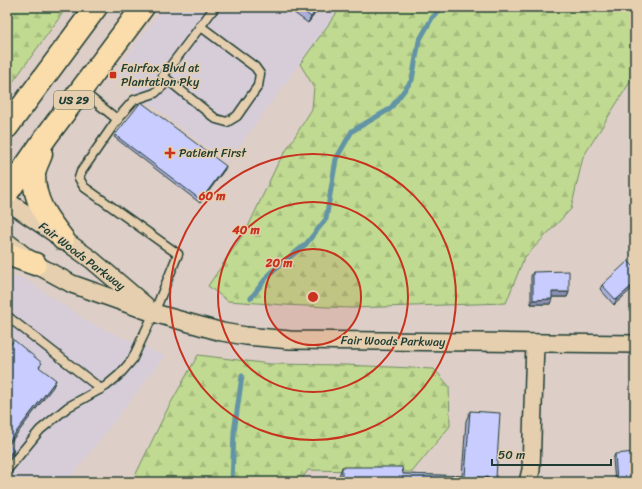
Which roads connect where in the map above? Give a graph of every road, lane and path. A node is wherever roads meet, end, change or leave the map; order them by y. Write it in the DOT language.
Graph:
graph roads {
  1 [pos="96,7"];
  2 [pos="143,7"];
  3 [pos="215,7"];
  4 [pos="200,26"];
  5 [pos="168,80"];
  6 [pos="81,90"];
  7 [pos="118,120"];
  8 [pos="7,127"];
  9 [pos="46,137"];
  10 [pos="7,193"];
  11 [pos="7,201"];
  12 [pos="63,239"];
  13 [pos="7,242"];
  14 [pos="7,254"];
  15 [pos="35,264"];
  16 [pos="154,313"];
  17 [pos="7,316"];
  18 [pos="535,343"];
  19 [pos="635,344"];
  20 [pos="101,389"];
  21 [pos="7,470"];
  22 [pos="528,482"];
  1 -- 8 [label="main road, US 29"];
  2 -- 6 [label="main road, US 29"];
  3 -- 4 [label="lane"];
  4 -- 5 [label="lane"];
  4 -- 5 [label="lane"];
  5 -- 7 [label="lane"];
  6 -- 7 [label="lane"];
  6 -- 9 [label="main road, US 29"];
  7 -- 16 [label="lane"];
  9 -- 10 [label="main road, US 29"];
  9 -- 12 [label="main road"];
  11 -- 12 [label="street, Fair Woods Parkway"];
  12 -- 16 [label="street, Fair Woods Parkway"];
  13 -- 15 [label="street, Fair Woods Parkway"];
  14 -- 15 [label="main road"];
  15 -- 16 [label="street, Fair Woods Parkway"];
  16 -- 18 [label="street, Fair Woods Parkway"];
  16 -- 20 [label="lane"];
  17 -- 20 [label="lane"];
  18 -- 19 [label="street, Fair Woods Parkway"];
  18 -- 22 [label="street"];
  20 -- 21 [label="lane"];
}
